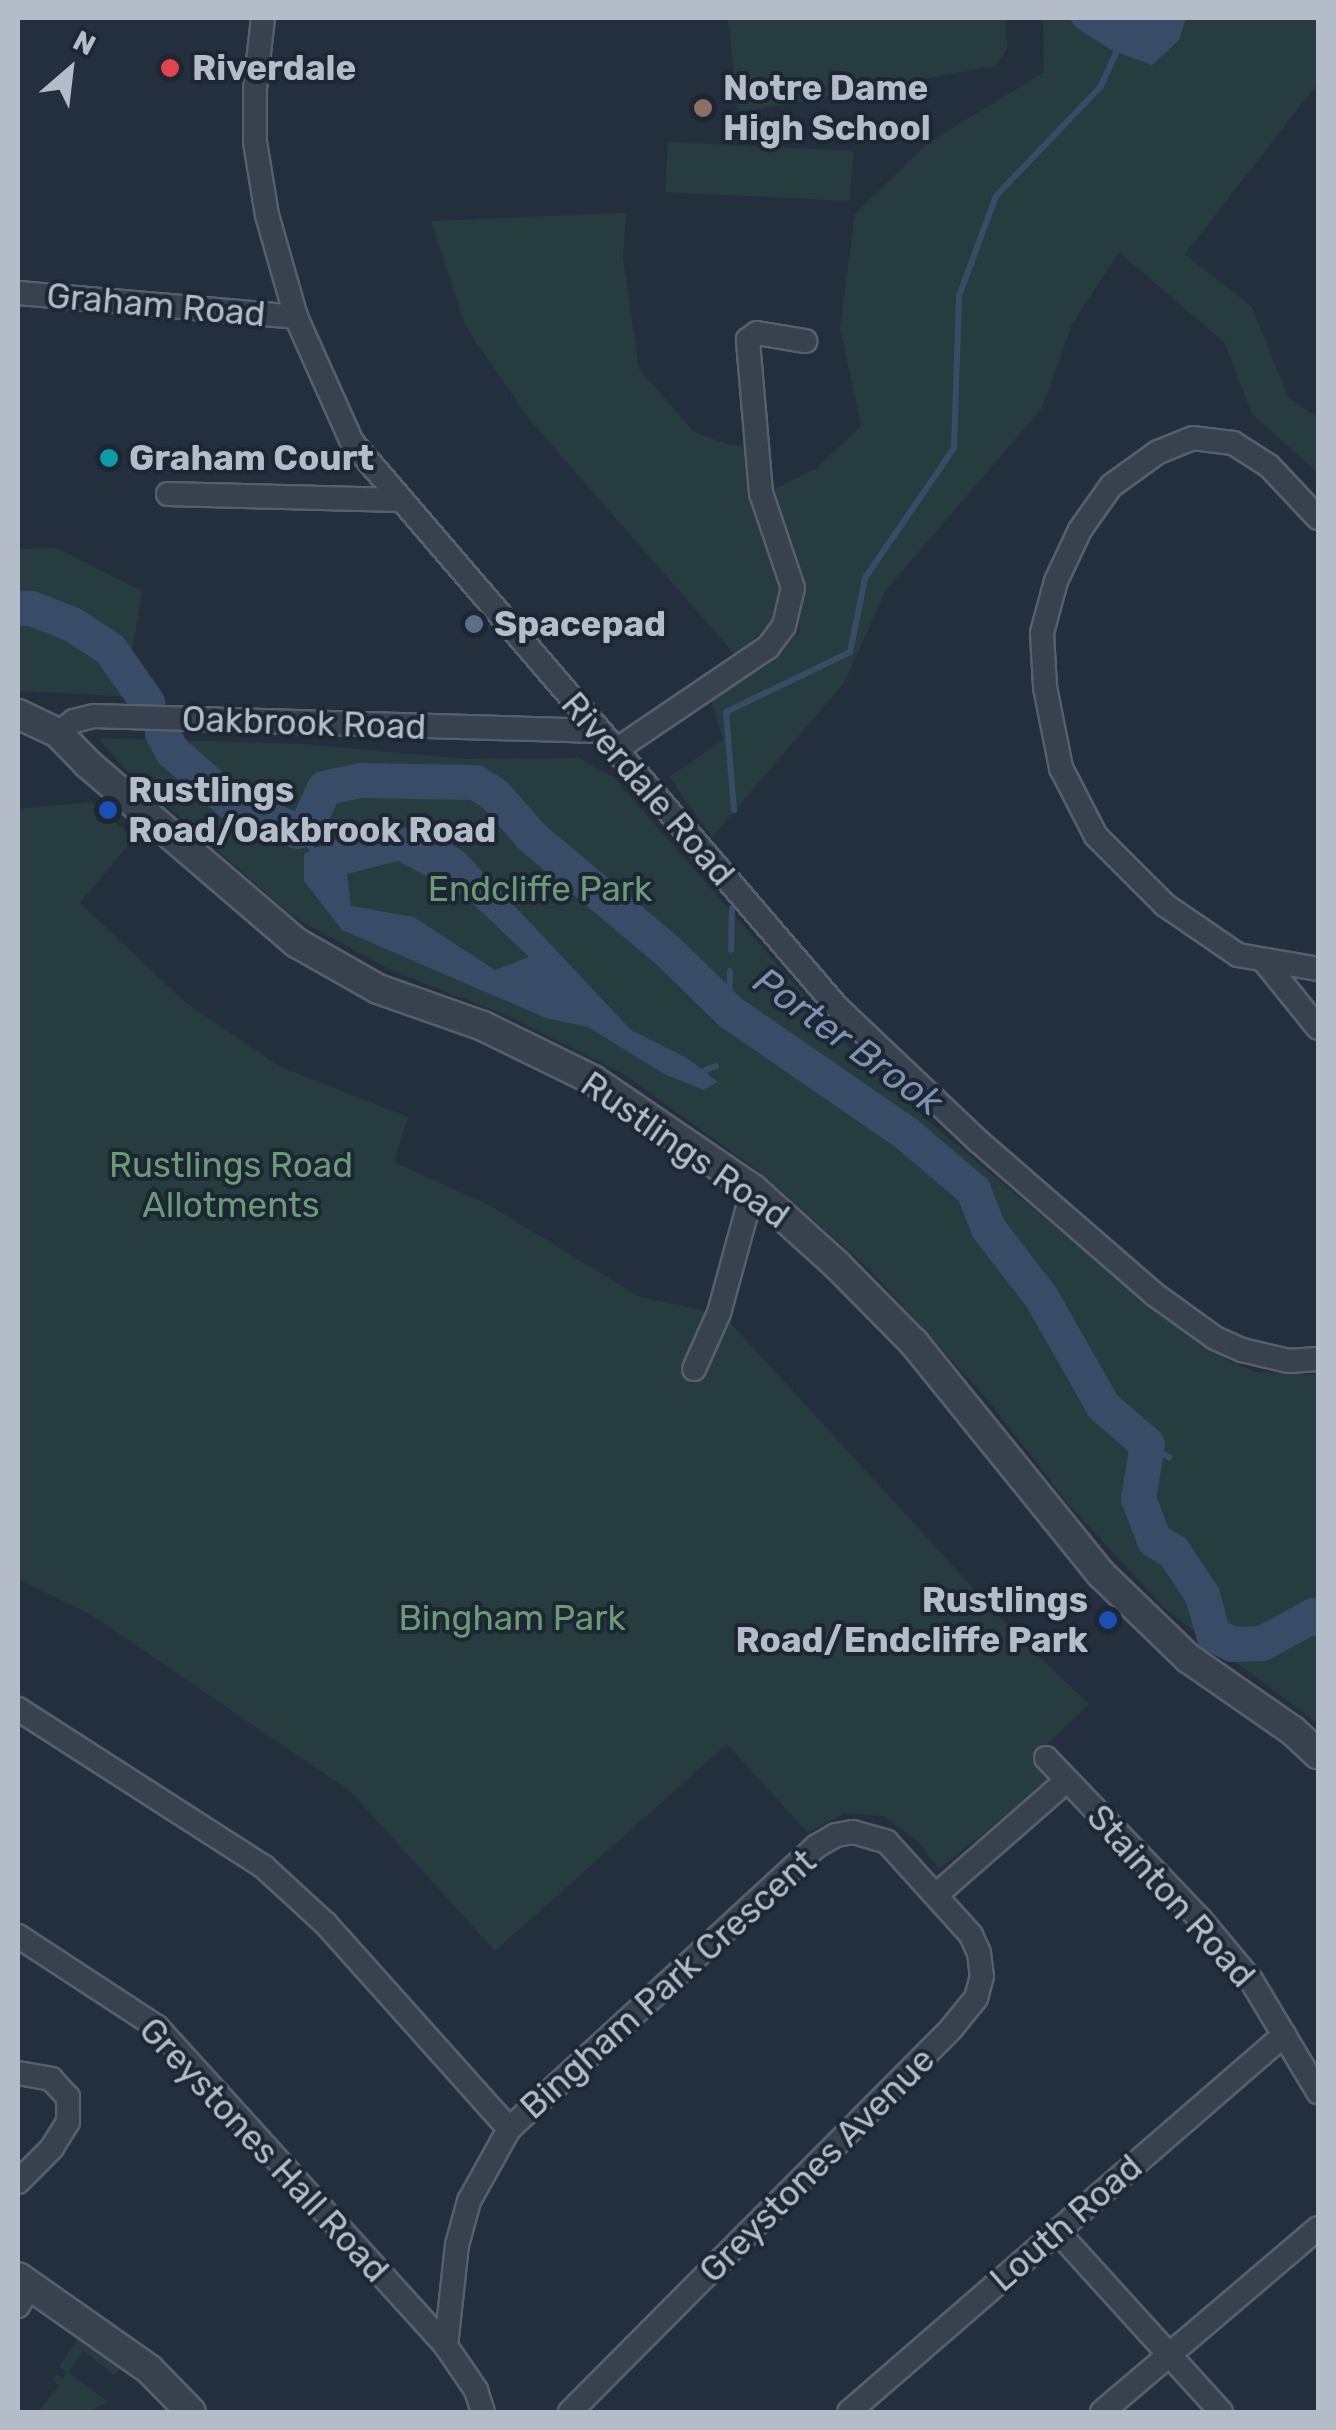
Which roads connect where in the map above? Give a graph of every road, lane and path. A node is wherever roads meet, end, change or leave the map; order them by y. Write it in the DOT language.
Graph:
graph roads {
  1 [pos="264,18"];
  2 [pos="18,294"];
  3 [pos="296,317"];
  4 [pos="805,340"];
  5 [pos="168,494"];
  6 [pos="398,500"];
  7 [pos="1318,518"];
  8 [pos="18,714"];
  9 [pos="599,731"];
  10 [pos="58,732"];
  11 [pos="616,750"];
  12 [pos="1264,961"];
  13 [pos="1318,969"];
  14 [pos="1318,1028"];
  15 [pos="753,1189"];
  16 [pos="1318,1359"];
  17 [pos="694,1368"];
  18 [pos="18,1709"];
  19 [pos="1318,1754"];
  20 [pos="1046,1758"];
  21 [pos="1065,1782"];
  22 [pos="936,1896"];
  23 [pos="18,1936"];
  24 [pos="1284,2034"];
  25 [pos="18,2073"];
  26 [pos="1318,2092"];
  27 [pos="510,2129"];
  28 [pos="18,2182"];
  29 [pos="1318,2228"];
  30 [pos="1057,2231"];
  31 [pos="22,2289"];
  32 [pos="446,2346"];
  33 [pos="1170,2355"];
  34 [pos="192,2412"];
  35 [pos="482,2412"];
  36 [pos="570,2412"];
  37 [pos="849,2412"];
  38 [pos="1102,2412"];
  39 [pos="1221,2412"];
  1 -- 3 [label="street, Riverdale Road"];
  2 -- 3 [label="street, Graham Road"];
  3 -- 6 [label="street, Riverdale Road"];
  4 -- 11 [label="street"];
  5 -- 6 [label="street"];
  6 -- 9 [label="street, Riverdale Road"];
  7 -- 12 [label="street"];
  8 -- 10 [label="street"];
  9 -- 10 [label="street, Oakbrook Road"];
  9 -- 11 [label="street, Riverdale Road"];
  10 -- 15 [label="street, Rustlings Road"];
  11 -- 16 [label="street, Riverdale Road"];
  12 -- 13 [label="street"];
  12 -- 14 [label="street"];
  15 -- 17 [label="street"];
  15 -- 19 [label="street, Rustlings Road"];
  18 -- 27 [label="street"];
  20 -- 21 [label="street, Stainton Road"];
  21 -- 22 [label="street"];
  21 -- 24 [label="street, Stainton Road"];
  22 -- 27 [label="street, Bingham Park Crescent"];
  22 -- 36 [label="street, Greystones Avenue"];
  23 -- 32 [label="street, Greystones Hall Road"];
  24 -- 26 [label="street, Stainton Road"];
  24 -- 30 [label="street, Louth Road"];
  25 -- 28 [label="street"];
  27 -- 32 [label="street, Bingham Park Crescent"];
  29 -- 33 [label="street"];
  30 -- 33 [label="street"];
  30 -- 37 [label="street, Louth Road"];
  31 -- 34 [label="street"];
  32 -- 35 [label="street"];
  33 -- 38 [label="street"];
  33 -- 39 [label="street"];
}
